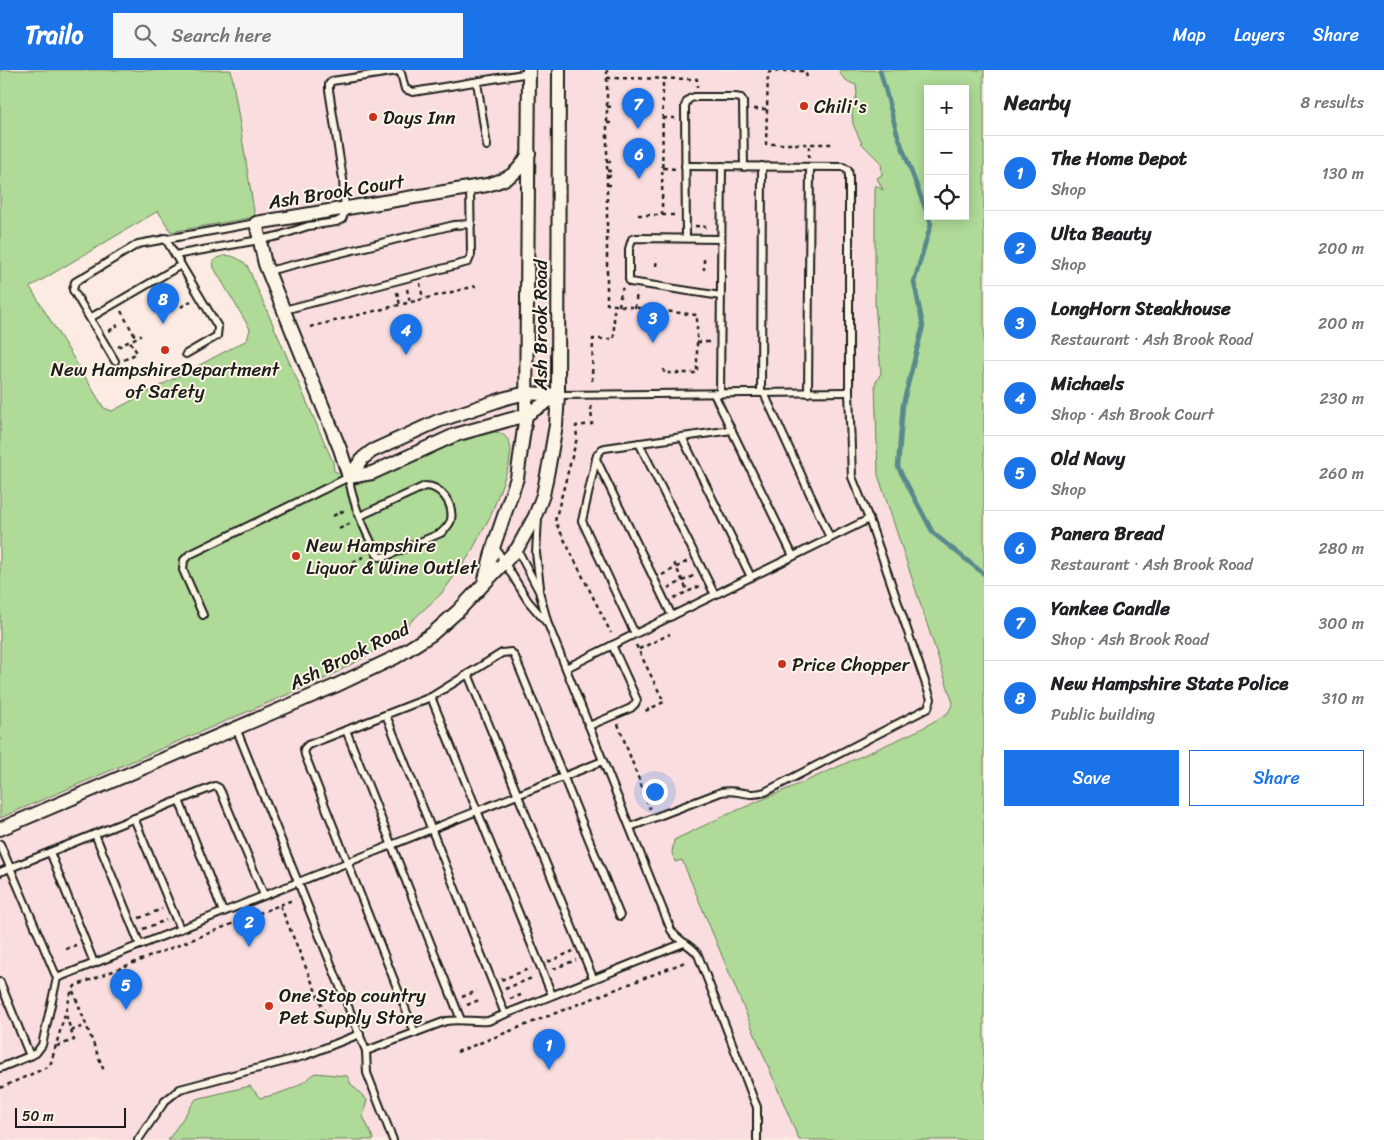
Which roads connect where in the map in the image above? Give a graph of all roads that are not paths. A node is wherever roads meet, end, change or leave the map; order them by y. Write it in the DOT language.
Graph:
graph roads {
  1 [pos="559,70"];
  2 [pos="529,72"];
  3 [pos="476,82"];
  4 [pos="487,146"];
  5 [pos="529,154"];
  6 [pos="685,166"];
  7 [pos="722,166"];
  8 [pos="744,166"];
  9 [pos="762,166"];
  10 [pos="810,167"];
  11 [pos="470,188"];
  12 [pos="345,208"];
  13 [pos="256,223"];
  14 [pos="471,224"];
  15 [pos="165,238"];
  16 [pos="686,238"];
  17 [pos="721,239"];
  18 [pos="259,240"];
  19 [pos="175,255"];
  20 [pos="181,265"];
  21 [pos="268,271"];
  22 [pos="721,296"];
  23 [pos="284,310"];
  24 [pos="90,318"];
  25 [pos="186,354"];
  26 [pos="115,361"];
  27 [pos="849,392"];
  28 [pos="527,393"];
  29 [pos="762,393"];
  30 [pos="808,393"];
  31 [pos="717,394"];
  32 [pos="558,396"];
  33 [pos="526,415"];
  34 [pos="732,430"];
  35 [pos="682,437"];
  36 [pos="639,443"];
  37 [pos="596,460"];
  38 [pos="349,477"];
  39 [pos="543,495"];
  40 [pos="360,516"];
  41 [pos="869,519"];
  42 [pos="830,538"];
  43 [pos="494,545"];
  44 [pos="517,549"];
  45 [pos="793,556"];
  46 [pos="504,563"];
  47 [pos="751,577"];
  48 [pos="484,583"];
  49 [pos="715,594"];
  50 [pos="542,598"];
  51 [pos="203,614"];
  52 [pos="672,616"];
  53 [pos="548,624"];
  54 [pos="635,634"];
  55 [pos="612,645"];
  56 [pos="566,668"];
  57 [pos="468,674"];
  58 [pos="431,698"];
  59 [pos="386,715"];
  60 [pos="589,726"];
  61 [pos="236,728"];
  62 [pos="346,730"];
  63 [pos="603,761"];
  64 [pos="563,778"];
  65 [pos="518,795"];
  66 [pos="178,800"];
  67 [pos="477,811"];
  68 [pos="134,818"];
  69 [pos="630,827"];
  70 [pos="431,829"];
  71 [pos="0,830"];
  72 [pos="95,834"];
  73 [pos="0,844"];
  74 [pos="392,845"];
  75 [pos="50,852"];
  76 [pos="346,863"];
  77 [pos="10,868"];
  78 [pos="0,872"];
  79 [pos="298,882"];
  80 [pos="264,895"];
  81 [pos="223,912"];
  82 [pos="620,916"];
  83 [pos="180,929"];
  84 [pos="684,943"];
  85 [pos="140,944"];
  86 [pos="94,963"];
  87 [pos="56,978"];
  88 [pos="594,978"];
  89 [pos="0,982"];
  90 [pos="552,995"];
  91 [pos="505,1014"];
  92 [pos="461,1020"];
  93 [pos="415,1033"];
  94 [pos="360,1034"];
  95 [pos="366,1051"];
  96 [pos="30,1056"];
  97 [pos="0,1068"];
  98 [pos="138,1140"];
  99 [pos="393,1140"];
  100 [pos="757,1140"];
  1 -- 32 [label="street, Ash Brook Road"];
  2 -- 3 [label="lane"];
  2 -- 5 [label="street"];
  3 -- 4 [label="lane"];
  3 -- 12 [label="lane"];
  5 -- 11 [label="street, Ash Brook Court"];
  5 -- 28 [label="street"];
  6 -- 7 [label="lane"];
  6 -- 8 [label="lane"];
  6 -- 16 [label="lane"];
  7 -- 8 [label="lane"];
  7 -- 17 [label="lane"];
  8 -- 9 [label="lane"];
  9 -- 10 [label="lane"];
  9 -- 29 [label="lane"];
  10 -- 27 [label="lane"];
  10 -- 30 [label="lane"];
  11 -- 12 [label="street, Ash Brook Court"];
  11 -- 14 [label="lane"];
  12 -- 13 [label="street, Ash Brook Court"];
  12 -- 18 [label="lane"];
  13 -- 15 [label="lane"];
  13 -- 18 [label="street, Ash Brook Court"];
  14 -- 21 [label="lane"];
  14 -- 23 [label="lane"];
  15 -- 19 [label="lane"];
  15 -- 24 [label="lane"];
  16 -- 17 [label="lane"];
  16 -- 22 [label="lane"];
  17 -- 22 [label="lane"];
  18 -- 19 [label="lane"];
  18 -- 21 [label="street, Ash Brook Court"];
  19 -- 20 [label="lane"];
  20 -- 24 [label="lane"];
  20 -- 25 [label="lane"];
  21 -- 23 [label="street, Ash Brook Court"];
  22 -- 31 [label="lane"];
  23 -- 38 [label="street, Ash Brook Court"];
  24 -- 26 [label="lane"];
  27 -- 30 [label="lane"];
  27 -- 41 [label="lane"];
  28 -- 32 [label="street"];
  28 -- 33 [label="street"];
  28 -- 38 [label="street"];
  29 -- 30 [label="lane"];
  29 -- 31 [label="lane"];
  29 -- 42 [label="lane"];
  31 -- 32 [label="lane"];
  31 -- 34 [label="lane"];
  32 -- 33 [label="street"];
  32 -- 39 [label="street, Ash Brook Road"];
  33 -- 38 [label="street"];
  33 -- 43 [label="street"];
  34 -- 35 [label="lane"];
  34 -- 45 [label="lane"];
  35 -- 36 [label="lane"];
  35 -- 47 [label="lane"];
  36 -- 37 [label="lane"];
  36 -- 49 [label="lane"];
  37 -- 52 [label="lane"];
  37 -- 54 [label="lane"];
  38 -- 40 [label="lane"];
  38 -- 51 [label="lane"];
  39 -- 44 [label="street, Ash Brook Road"];
  39 -- 50 [label="lane"];
  40 -- 40 [label="lane"];
  41 -- 42 [label="lane"];
  41 -- 69 [label="lane"];
  42 -- 45 [label="lane"];
  43 -- 46 [label="lane"];
  43 -- 48 [label="street"];
  44 -- 46 [label="street, Ash Brook Road"];
  44 -- 50 [label="lane"];
  45 -- 47 [label="lane"];
  46 -- 48 [label="street, Ash Brook Road"];
  46 -- 53 [label="lane"];
  47 -- 49 [label="lane"];
  48 -- 61 [label="street, Ash Brook Road"];
  49 -- 52 [label="lane"];
  50 -- 53 [label="lane"];
  52 -- 54 [label="lane"];
  53 -- 56 [label="lane"];
  54 -- 55 [label="lane"];
  55 -- 56 [label="lane"];
  55 -- 60 [label="lane"];
  56 -- 60 [label="lane"];
  57 -- 58 [label="lane"];
  57 -- 64 [label="lane"];
  57 -- 65 [label="lane"];
  58 -- 59 [label="lane"];
  58 -- 67 [label="lane"];
  59 -- 62 [label="lane"];
  59 -- 70 [label="lane"];
  60 -- 63 [label="lane"];
  61 -- 71 [label="street, Ash Brook Road"];
  61 -- 79 [label="lane"];
  62 -- 74 [label="lane"];
  62 -- 76 [label="lane"];
  63 -- 64 [label="lane"];
  63 -- 69 [label="lane"];
  64 -- 65 [label="lane"];
  64 -- 82 [label="lane"];
  65 -- 67 [label="lane"];
  65 -- 88 [label="lane"];
  66 -- 68 [label="lane"];
  66 -- 80 [label="lane"];
  66 -- 81 [label="lane"];
  67 -- 70 [label="lane"];
  67 -- 90 [label="lane"];
  68 -- 72 [label="lane"];
  68 -- 83 [label="lane"];
  69 -- 84 [label="lane"];
  70 -- 74 [label="lane"];
  70 -- 91 [label="lane"];
  72 -- 75 [label="lane"];
  72 -- 85 [label="lane"];
  73 -- 77 [label="lane"];
  74 -- 76 [label="lane"];
  74 -- 92 [label="lane"];
  75 -- 77 [label="lane"];
  75 -- 86 [label="lane"];
  76 -- 79 [label="lane"];
  76 -- 93 [label="lane"];
  77 -- 78 [label="lane"];
  77 -- 87 [label="lane"];
  79 -- 80 [label="lane"];
  79 -- 94 [label="lane"];
  80 -- 81 [label="lane"];
  81 -- 83 [label="lane"];
  83 -- 85 [label="lane"];
  84 -- 88 [label="lane"];
  84 -- 100 [label="lane"];
  85 -- 86 [label="lane"];
  86 -- 87 [label="lane"];
  87 -- 96 [label="lane"];
  88 -- 90 [label="lane"];
  89 -- 96 [label="lane"];
  90 -- 91 [label="lane"];
  91 -- 92 [label="lane"];
  92 -- 93 [label="lane"];
  93 -- 95 [label="lane"];
  94 -- 95 [label="lane"];
  94 -- 98 [label="lane"];
  95 -- 99 [label="lane"];
  96 -- 97 [label="lane"];
}
